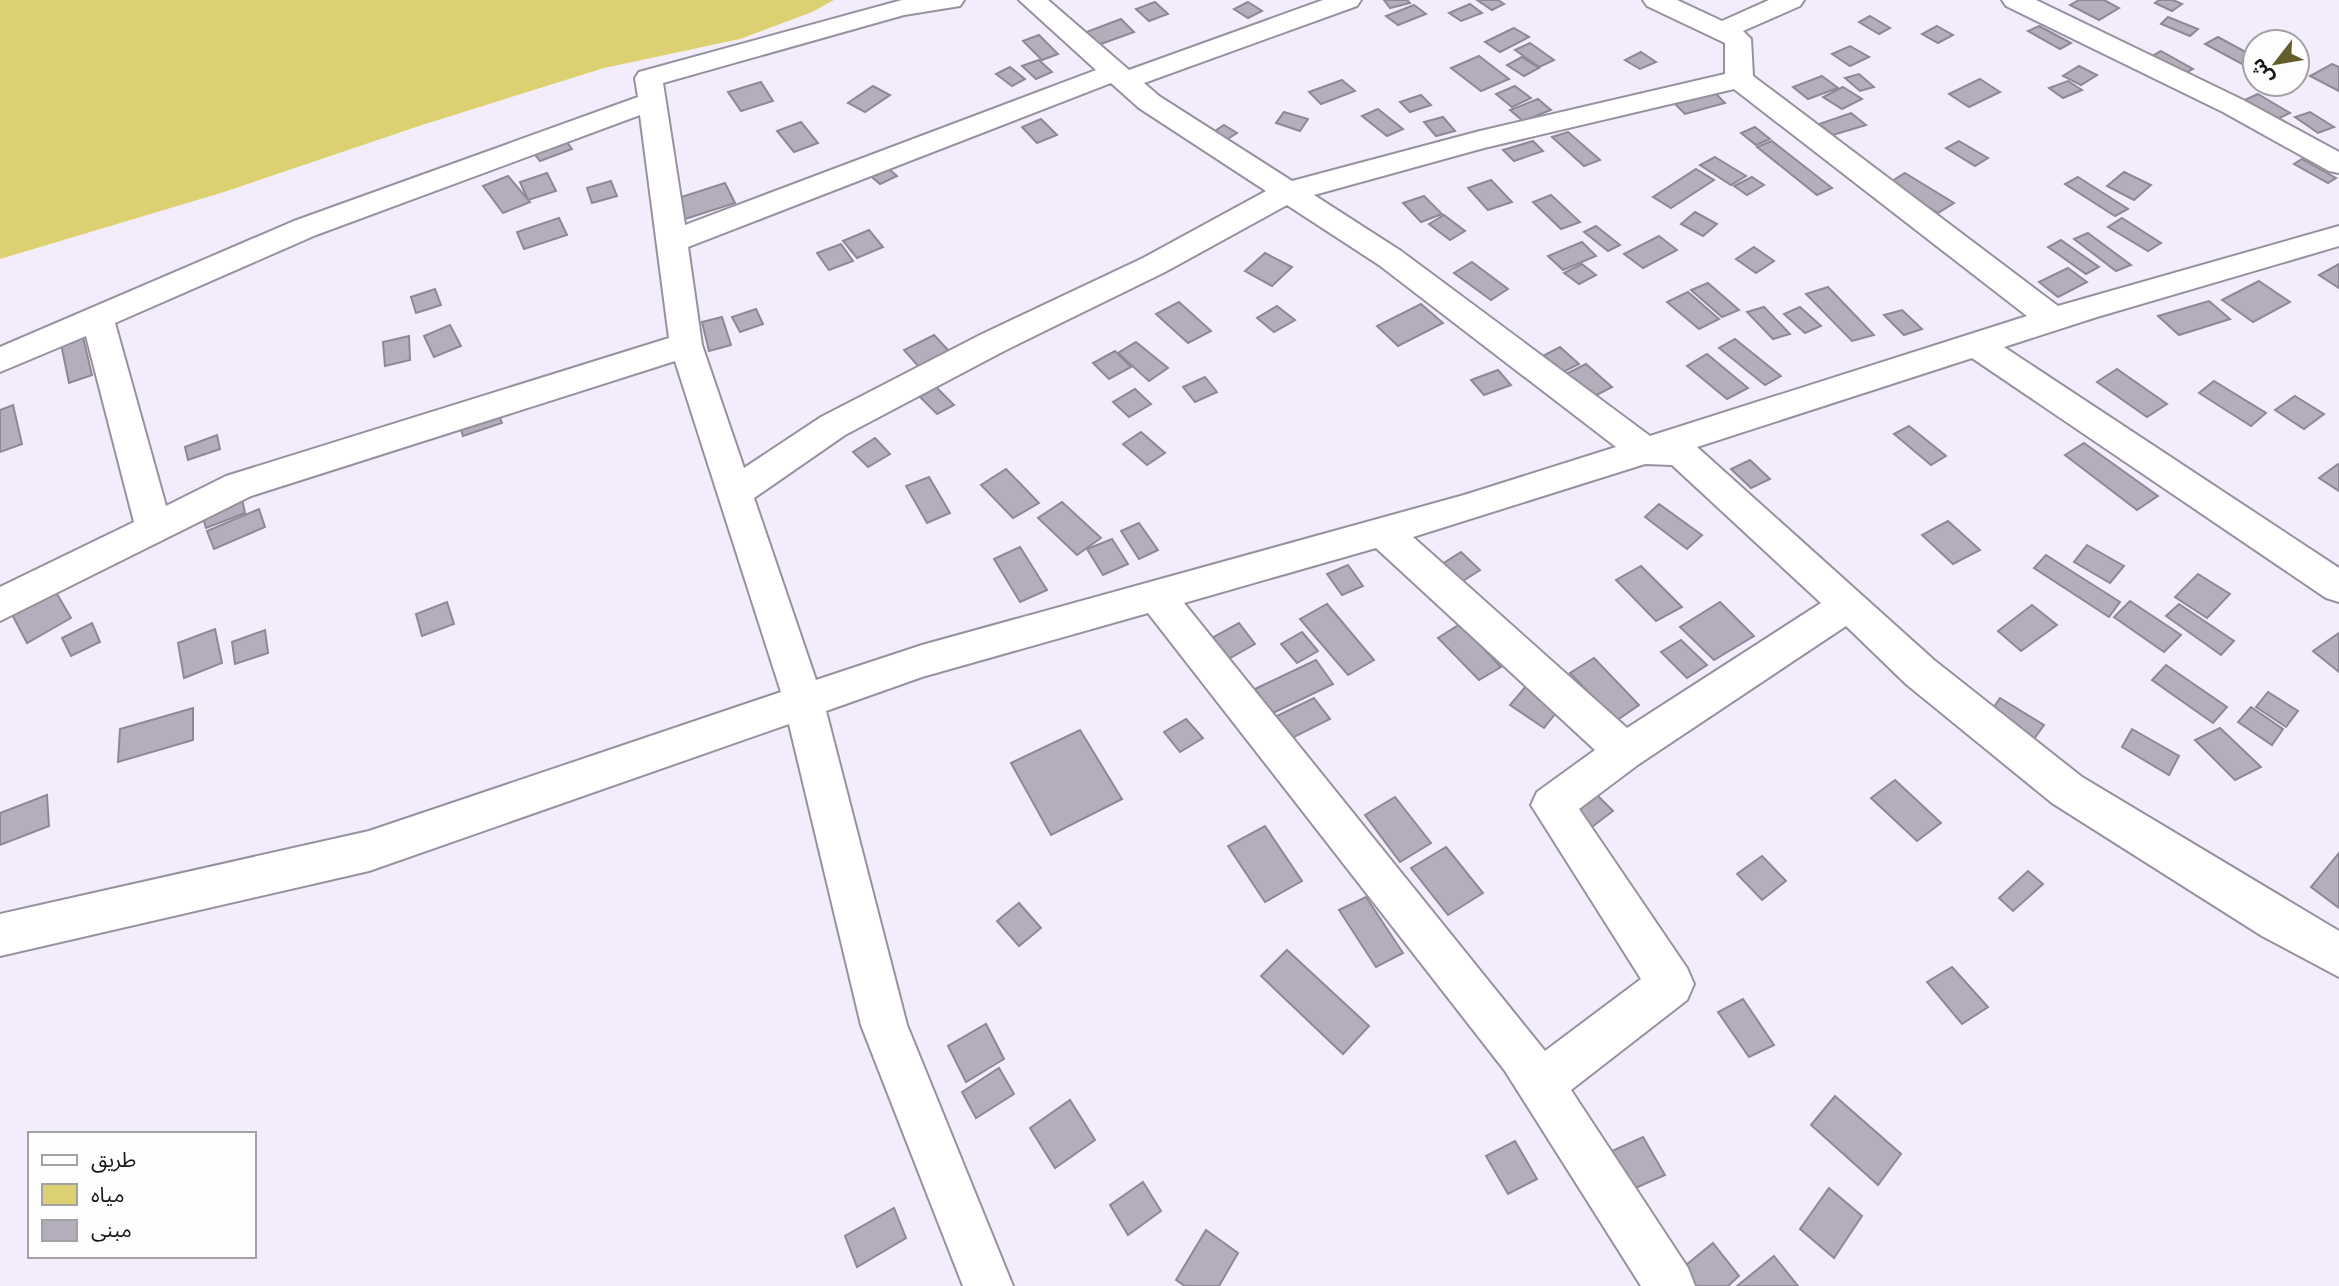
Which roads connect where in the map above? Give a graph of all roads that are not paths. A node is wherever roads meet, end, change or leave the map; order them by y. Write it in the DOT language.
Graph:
graph roads {
  1 [pos="951,0"];
  2 [pos="1032,0"];
  3 [pos="1348,0"];
  4 [pos="1656,0"];
  5 [pos="1791,0"];
  6 [pos="2015,0"];
  7 [pos="1722,31"];
  8 [pos="1120,77"];
  9 [pos="1739,79"];
  10 [pos="652,102"];
  11 [pos="2339,164"];
  12 [pos="1288,192"];
  13 [pos="2339,236"];
  14 [pos="671,242"];
  15 [pos="97,318"];
  16 [pos="2054,320"];
  17 [pos="686,345"];
  18 [pos="1977,345"];
  19 [pos="0,360"];
  20 [pos="1646,451"];
  21 [pos="735,493"];
  22 [pos="154,528"];
  23 [pos="1383,532"];
  24 [pos="2339,587"];
  25 [pos="1157,596"];
  26 [pos="0,605"];
  27 [pos="1848,605"];
  28 [pos="804,702"];
  29 [pos="1625,751"];
  30 [pos="0,935"];
  31 [pos="2339,955"];
  32 [pos="1540,1084"];
  33 [pos="988,1286"];
  34 [pos="1670,1286"];
  1 -- 10 [label="street"];
  2 -- 8 [label="street"];
  3 -- 8 [label="street"];
  4 -- 7 [label="street"];
  5 -- 7 [label="street"];
  6 -- 11 [label="street"];
  7 -- 9 [label="street"];
  8 -- 12 [label="street"];
  8 -- 14 [label="street"];
  9 -- 12 [label="street"];
  9 -- 16 [label="street"];
  10 -- 14 [label="street"];
  10 -- 15 [label="street"];
  12 -- 20 [label="street"];
  12 -- 21 [label="street"];
  13 -- 16 [label="street"];
  14 -- 17 [label="street"];
  15 -- 19 [label="street"];
  15 -- 22 [label="street"];
  16 -- 18 [label="street"];
  17 -- 21 [label="street"];
  17 -- 22 [label="street"];
  18 -- 20 [label="street"];
  18 -- 24 [label="street"];
  20 -- 23 [label="street"];
  20 -- 27 [label="street"];
  21 -- 28 [label="street"];
  22 -- 26 [label="street"];
  23 -- 25 [label="street"];
  23 -- 29 [label="street"];
  25 -- 28 [label="street"];
  25 -- 32 [label="street"];
  27 -- 29 [label="street"];
  27 -- 31 [label="street"];
  28 -- 30 [label="street"];
  28 -- 33 [label="street"];
  29 -- 32 [label="street"];
  32 -- 34 [label="street"];
}
